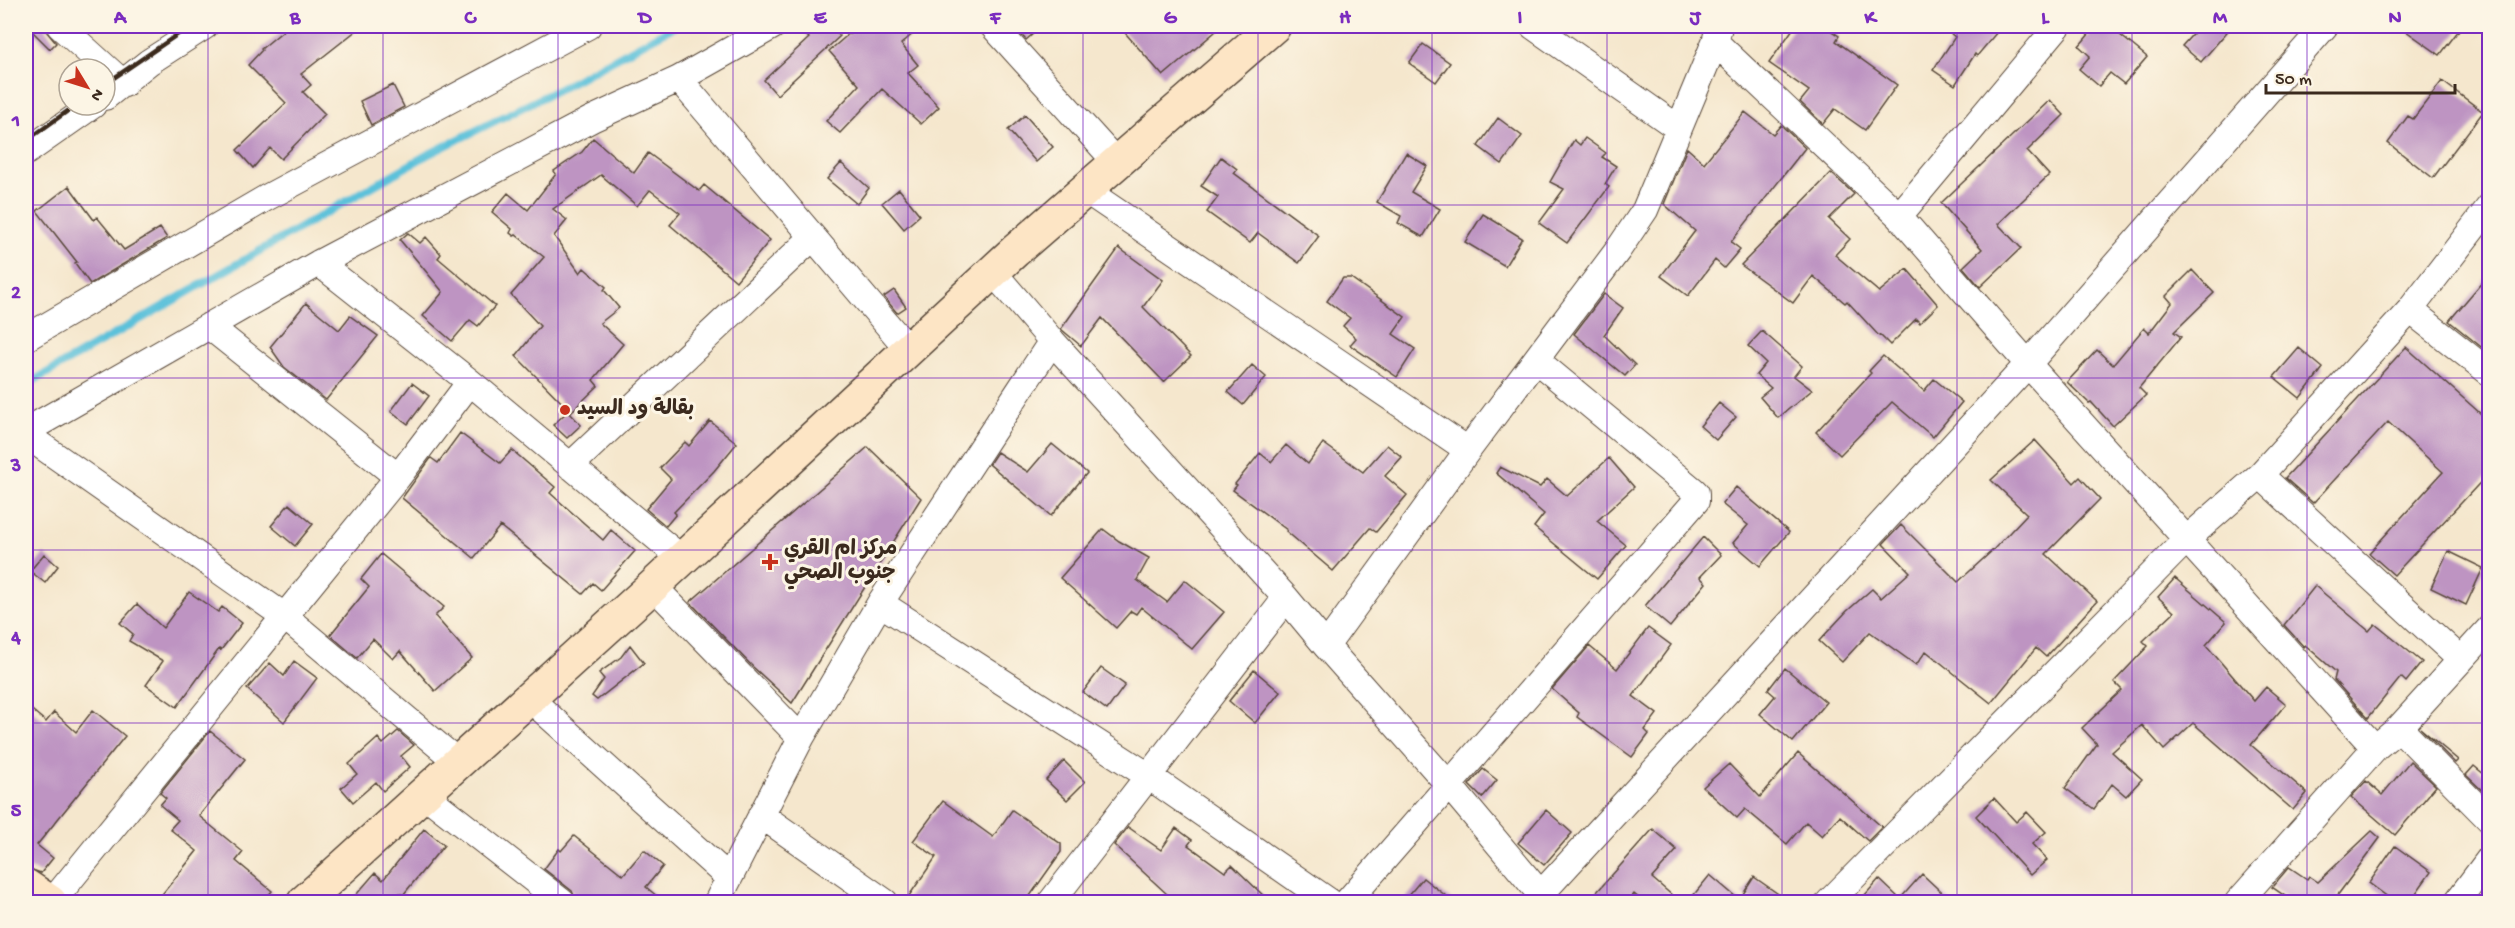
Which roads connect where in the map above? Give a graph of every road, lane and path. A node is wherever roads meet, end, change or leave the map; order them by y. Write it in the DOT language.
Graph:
graph roads {
  1 [pos="60,26"];
  2 [pos="205,26"];
  3 [pos="588,26"];
  4 [pos="773,26"];
  5 [pos="993,26"];
  6 [pos="1274,26"];
  7 [pos="1533,26"];
  8 [pos="2058,26"];
  9 [pos="2315,28"];
  10 [pos="1717,34"];
  11 [pos="86,57"];
  12 [pos="679,79"];
  13 [pos="117,88"];
  14 [pos="76,117"];
  15 [pos="1678,128"];
  16 [pos="26,152"];
  17 [pos="1117,163"];
  18 [pos="1085,190"];
  19 [pos="2490,206"];
  20 [pos="1899,216"];
  21 [pos="813,237"];
  22 [pos="319,263"];
  23 [pos="993,272"];
  24 [pos="2410,310"];
  25 [pos="209,326"];
  26 [pos="26,338"];
  27 [pos="1052,341"];
  28 [pos="908,349"];
  29 [pos="1536,360"];
  30 [pos="2028,364"];
  31 [pos="2490,373"];
  32 [pos="470,382"];
  33 [pos="26,433"];
  34 [pos="1468,450"];
  35 [pos="570,466"];
  36 [pos="2260,475"];
  37 [pos="398,477"];
  38 [pos="2187,539"];
  39 [pos="681,558"];
  40 [pos="653,586"];
  41 [pos="1287,598"];
  42 [pos="880,603"];
  43 [pos="284,616"];
  44 [pos="2490,628"];
  45 [pos="1326,646"];
  46 [pos="2460,659"];
  47 [pos="529,698"];
  48 [pos="2399,728"];
  49 [pos="801,738"];
  50 [pos="2375,748"];
  51 [pos="459,763"];
  52 [pos="1147,775"];
  53 [pos="1448,784"];
  54 [pos="425,795"];
  55 [pos="761,815"];
  56 [pos="2490,820"];
  57 [pos="2490,858"];
  58 [pos="729,878"];
  59 [pos="26,886"];
  60 [pos="1543,899"];
  61 [pos="51,903"];
  62 [pos="304,903"];
  63 [pos="562,903"];
  64 [pos="717,903"];
  65 [pos="885,903"];
  66 [pos="1051,903"];
  67 [pos="1330,903"];
  68 [pos="1347,903"];
  69 [pos="1829,903"];
  70 [pos="2238,903"];
  71 [pos="2457,903"];
  1 -- 11 [label="street"];
  2 -- 13 [label="street"];
  3 -- 26 [label="street"];
  4 -- 12 [label="street"];
  5 -- 17 [label="street"];
  6 -- 17 [label="street"];
  7 -- 15 [label="street"];
  8 -- 20 [label="street"];
  9 -- 30 [label="street"];
  10 -- 15 [label="street"];
  10 -- 20 [label="street"];
  12 -- 21 [label="street"];
  12 -- 22 [label="street"];
  14 -- 16 [label="street"];
  15 -- 29 [label="street"];
  17 -- 18 [label="street"];
  18 -- 23 [label="street"];
  18 -- 34 [label="street"];
  19 -- 24 [label="street"];
  20 -- 30 [label="street"];
  21 -- 28 [label="street"];
  21 -- 35 [label="street"];
  22 -- 25 [label="street"];
  22 -- 32 [label="street"];
  23 -- 27 [label="street"];
  23 -- 28 [label="street"];
  24 -- 31 [label="street"];
  24 -- 36 [label="street"];
  25 -- 33 [label="street"];
  25 -- 37 [label="street"];
  27 -- 41 [label="street"];
  27 -- 42 [label="street"];
  28 -- 39 [label="street"];
  29 -- 34 [label="street"];
  29 -- 53 [label="street"];
  30 -- 38 [label="street"];
  30 -- 60 [label="street"];
  32 -- 35 [label="street"];
  32 -- 37 [label="street"];
  33 -- 43 [label="street"];
  34 -- 45 [label="street"];
  35 -- 39 [label="street"];
  36 -- 38 [label="street"];
  36 -- 46 [label="street"];
  37 -- 43 [label="street"];
  38 -- 50 [label="street"];
  38 -- 69 [label="street"];
  39 -- 40 [label="street"];
  40 -- 47 [label="street"];
  40 -- 49 [label="street"];
  41 -- 45 [label="street"];
  41 -- 52 [label="street"];
  42 -- 49 [label="street"];
  42 -- 52 [label="street"];
  43 -- 51 [label="street"];
  43 -- 61 [label="street"];
  44 -- 46 [label="street"];
  45 -- 53 [label="street"];
  46 -- 48 [label="street"];
  47 -- 51 [label="street"];
  47 -- 58 [label="street"];
  48 -- 50 [label="street"];
  48 -- 56 [label="street"];
  49 -- 55 [label="street"];
  50 -- 70 [label="street"];
  51 -- 54 [label="street"];
  52 -- 66 [label="street"];
  52 -- 67 [label="street"];
  53 -- 60 [label="street"];
  53 -- 68 [label="street"];
  54 -- 62 [label="street"];
  54 -- 63 [label="street"];
  55 -- 58 [label="street"];
  55 -- 65 [label="street"];
  57 -- 71 [label="street"];
  58 -- 64 [label="street"];
  59 -- 61 [label="street"];
}
